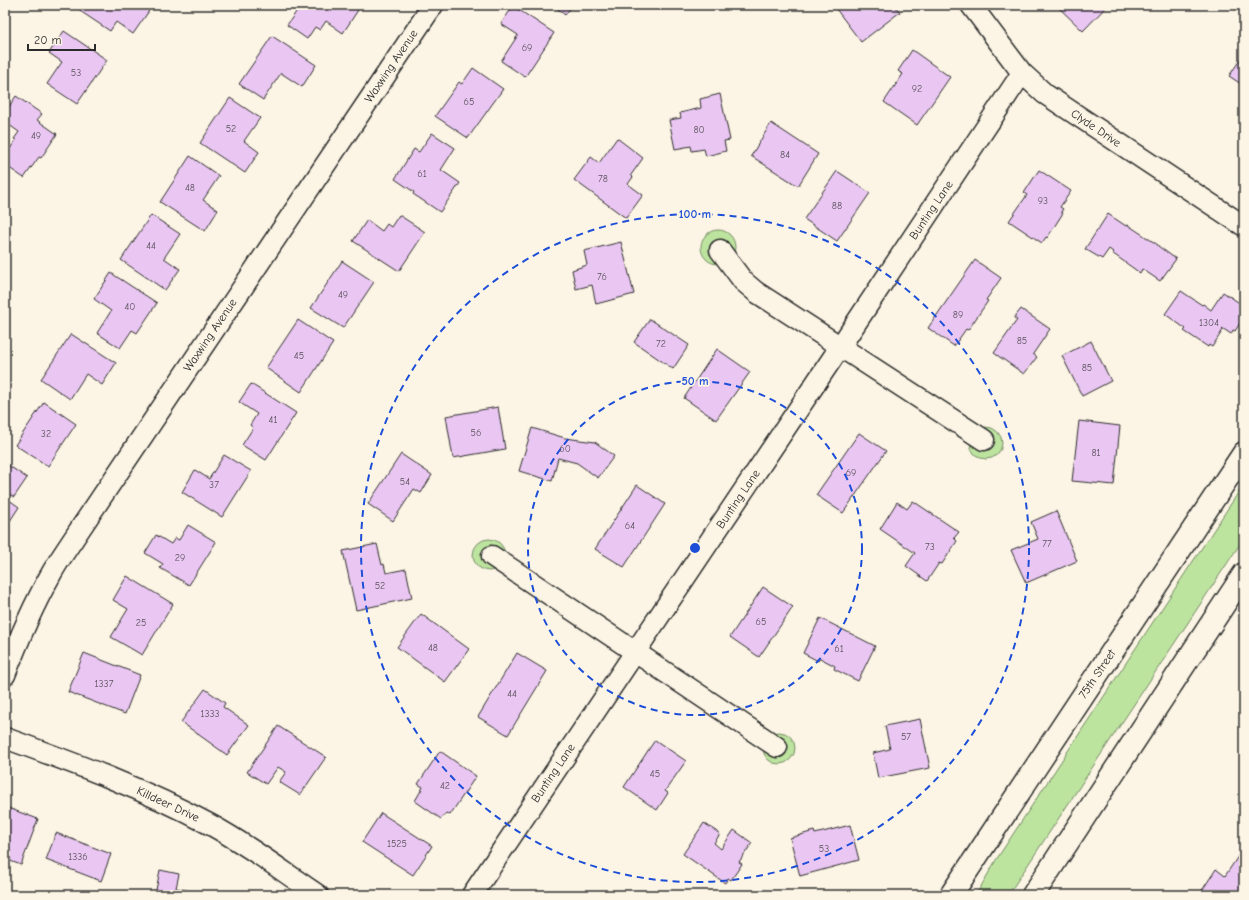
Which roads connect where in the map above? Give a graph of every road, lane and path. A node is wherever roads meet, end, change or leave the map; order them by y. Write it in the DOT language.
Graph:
graph roads {
  1 [pos="433,5"];
  2 [pos="971,5"];
  3 [pos="1022,73"];
  4 [pos="1244,226"];
  5 [pos="720,250"];
  6 [pos="840,347"];
  7 [pos="984,440"];
  8 [pos="1244,453"];
  9 [pos="492,556"];
  10 [pos="1244,574"];
  11 [pos="636,652"];
  12 [pos="5,675"];
  13 [pos="5,738"];
  14 [pos="777,747"];
  15 [pos="318,895"];
  16 [pos="472,895"];
  17 [pos="951,895"];
  18 [pos="1033,895"];
  1 -- 12 [label="street, Waxwing Avenue"];
  2 -- 3 [label="street, Clyde Drive"];
  3 -- 4 [label="street, Clyde Drive"];
  3 -- 6 [label="street, Bunting Lane"];
  5 -- 6 [label="street"];
  6 -- 7 [label="street"];
  6 -- 11 [label="street, Bunting Lane"];
  8 -- 17 [label="main road, 75th Street"];
  9 -- 11 [label="street"];
  10 -- 18 [label="main road"];
  11 -- 14 [label="street"];
  11 -- 16 [label="street, Bunting Lane"];
  13 -- 15 [label="street, Killdeer Drive"];
}
